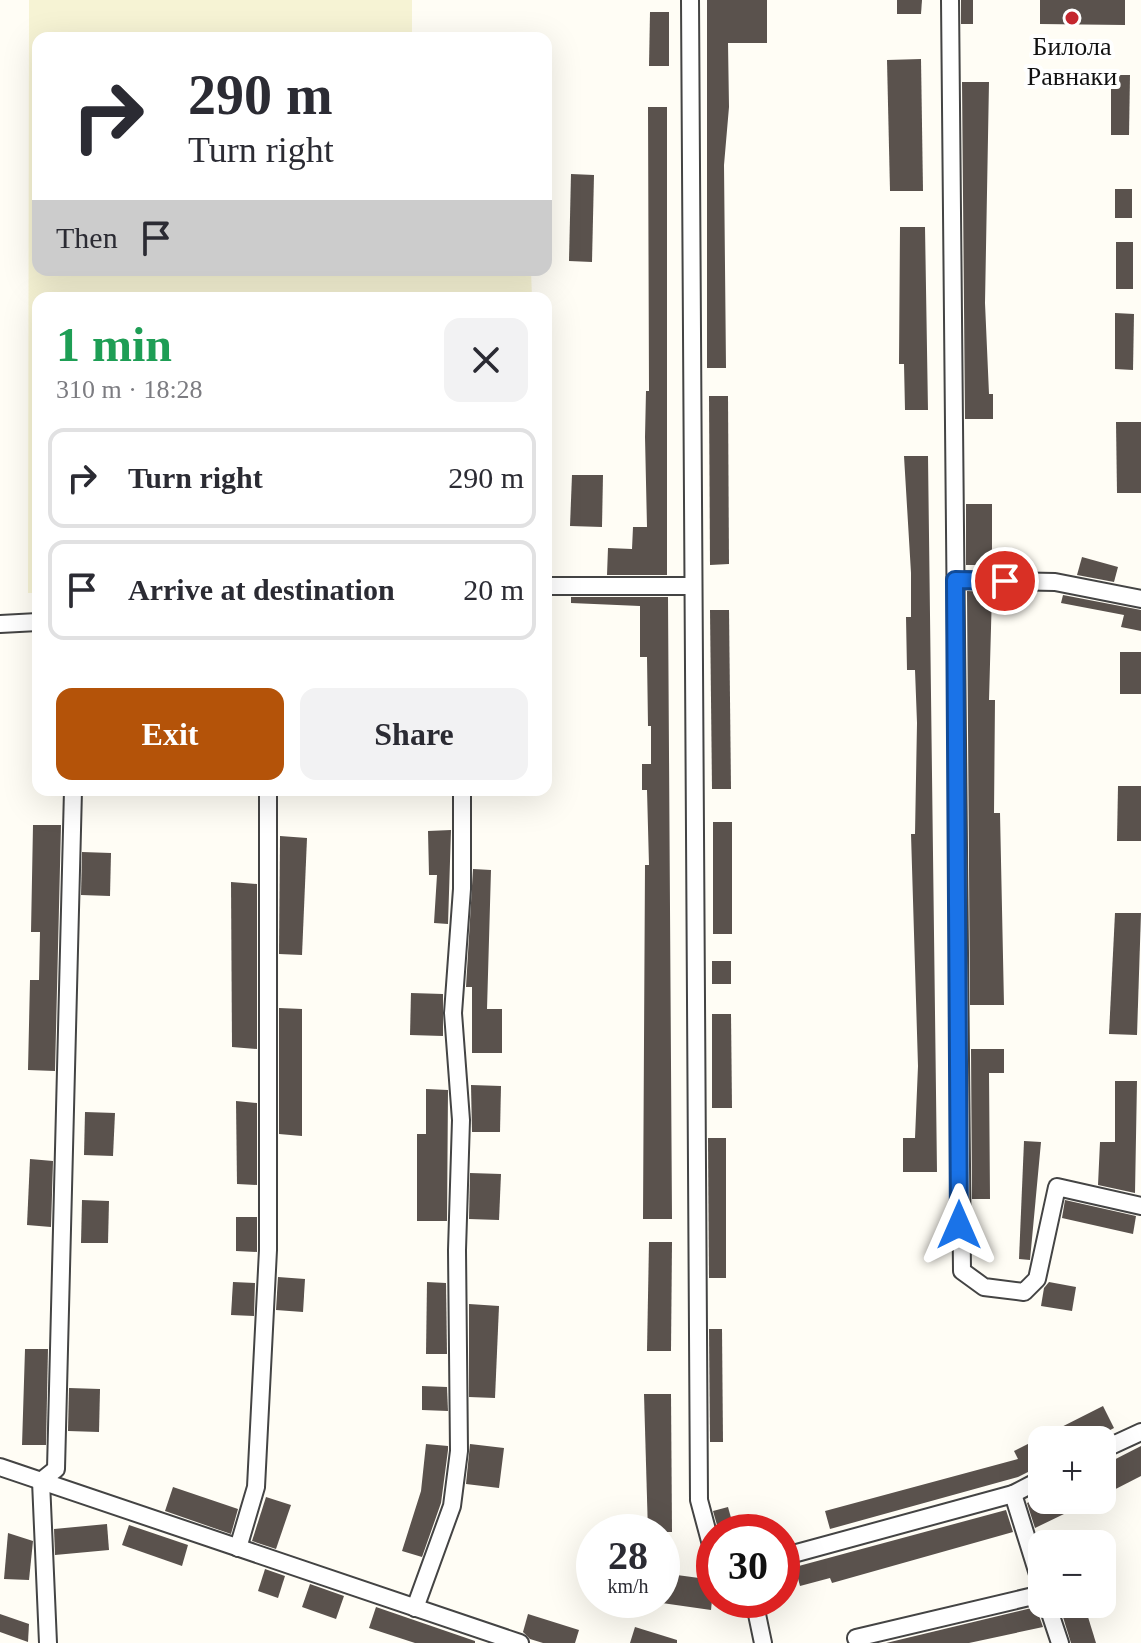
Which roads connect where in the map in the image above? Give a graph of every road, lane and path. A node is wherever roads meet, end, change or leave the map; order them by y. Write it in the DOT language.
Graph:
graph roads {
  1 [pos="690,0"];
  2 [pos="950,0"];
  3 [pos="955,580"];
  4 [pos="552,586"];
  5 [pos="693,586"];
  6 [pos="1141,599"];
  7 [pos="32,622"];
  8 [pos="0,624"];
  9 [pos="73,796"];
  10 [pos="268,796"];
  11 [pos="462,796"];
  12 [pos="1141,1206"];
  13 [pos="1141,1432"];
  14 [pos="1116,1444"];
  15 [pos="0,1467"];
  16 [pos="41,1481"];
  17 [pos="1028,1486"];
  18 [pos="1013,1494"];
  19 [pos="703,1514"];
  20 [pos="1028,1542"];
  21 [pos="238,1548"];
  22 [pos="800,1552"];
  23 [pos="1028,1597"];
  24 [pos="415,1608"];
  25 [pos="758,1618"];
  26 [pos="1052,1618"];
  27 [pos="856,1638"];
  28 [pos="48,1643"];
  29 [pos="520,1643"];
  30 [pos="763,1643"];
  31 [pos="1060,1643"];
  1 -- 5 [label="street"];
  2 -- 3 [label="street"];
  3 -- 6 [label="street"];
  3 -- 12 [label="street"];
  4 -- 5 [label="street"];
  5 -- 19 [label="street"];
  7 -- 8 [label="street"];
  9 -- 16 [label="street"];
  10 -- 21 [label="street"];
  11 -- 24 [label="street"];
  13 -- 14 [label="street"];
  15 -- 16 [label="street"];
  16 -- 21 [label="street"];
  16 -- 28 [label="street"];
  17 -- 18 [label="street"];
  18 -- 20 [label="street"];
  18 -- 22 [label="street"];
  21 -- 24 [label="street"];
  23 -- 27 [label="street"];
  24 -- 29 [label="street"];
  25 -- 30 [label="street"];
  26 -- 31 [label="street"];
}
